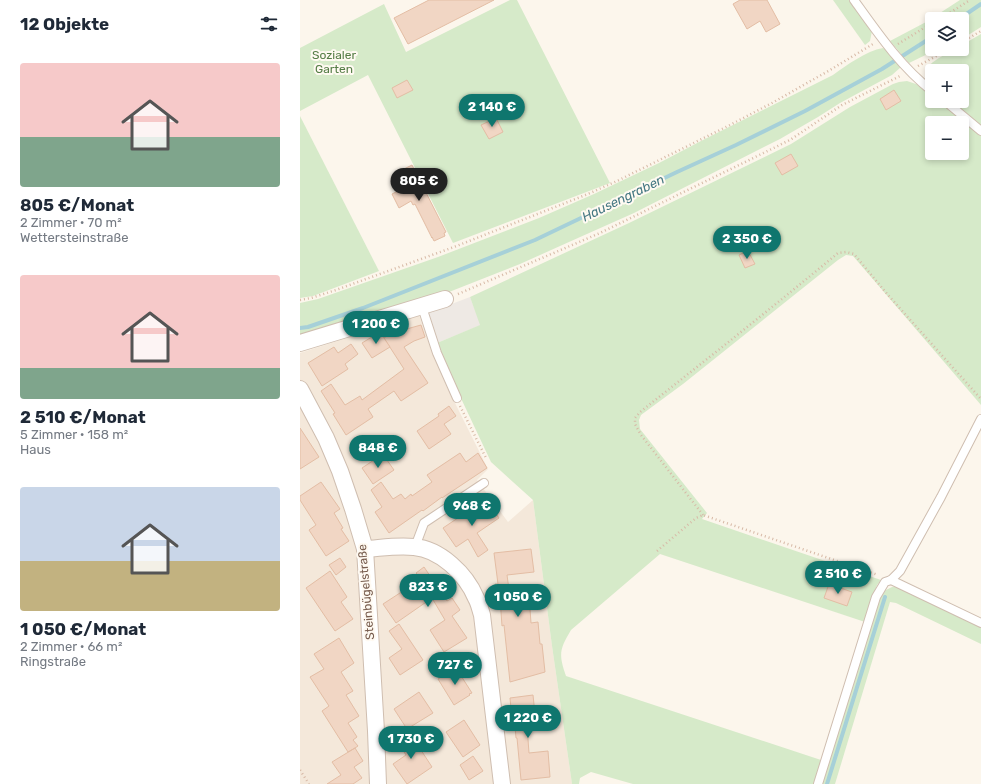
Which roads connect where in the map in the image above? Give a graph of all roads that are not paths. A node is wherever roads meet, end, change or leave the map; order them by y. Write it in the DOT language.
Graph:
graph roads {
  1 [pos="854,0"];
  2 [pos="925,85"];
  3 [pos="953,108"];
  4 [pos="981,131"];
  5 [pos="445,299"];
  6 [pos="422,307"];
  7 [pos="300,343"];
  8 [pos="300,389"];
  9 [pos="457,398"];
  10 [pos="981,419"];
  11 [pos="484,483"];
  12 [pos="415,547"];
  13 [pos="365,549"];
  14 [pos="891,580"];
  15 [pos="981,623"];
  16 [pos="378,784"];
  17 [pos="502,784"];
  18 [pos="818,784"];
  1 -- 2 [label="lane"];
  3 -- 4 [label="lane"];
  5 -- 6 [label="street"];
  6 -- 7 [label="street"];
  6 -- 9 [label="lane"];
  8 -- 13 [label="street, Steinbügelstraße"];
  10 -- 14 [label="lane"];
  11 -- 12 [label="lane"];
  12 -- 13 [label="street"];
  12 -- 17 [label="street"];
  13 -- 16 [label="street, Steinbügelstraße"];
  14 -- 15 [label="lane"];
  14 -- 18 [label="lane"];
}
